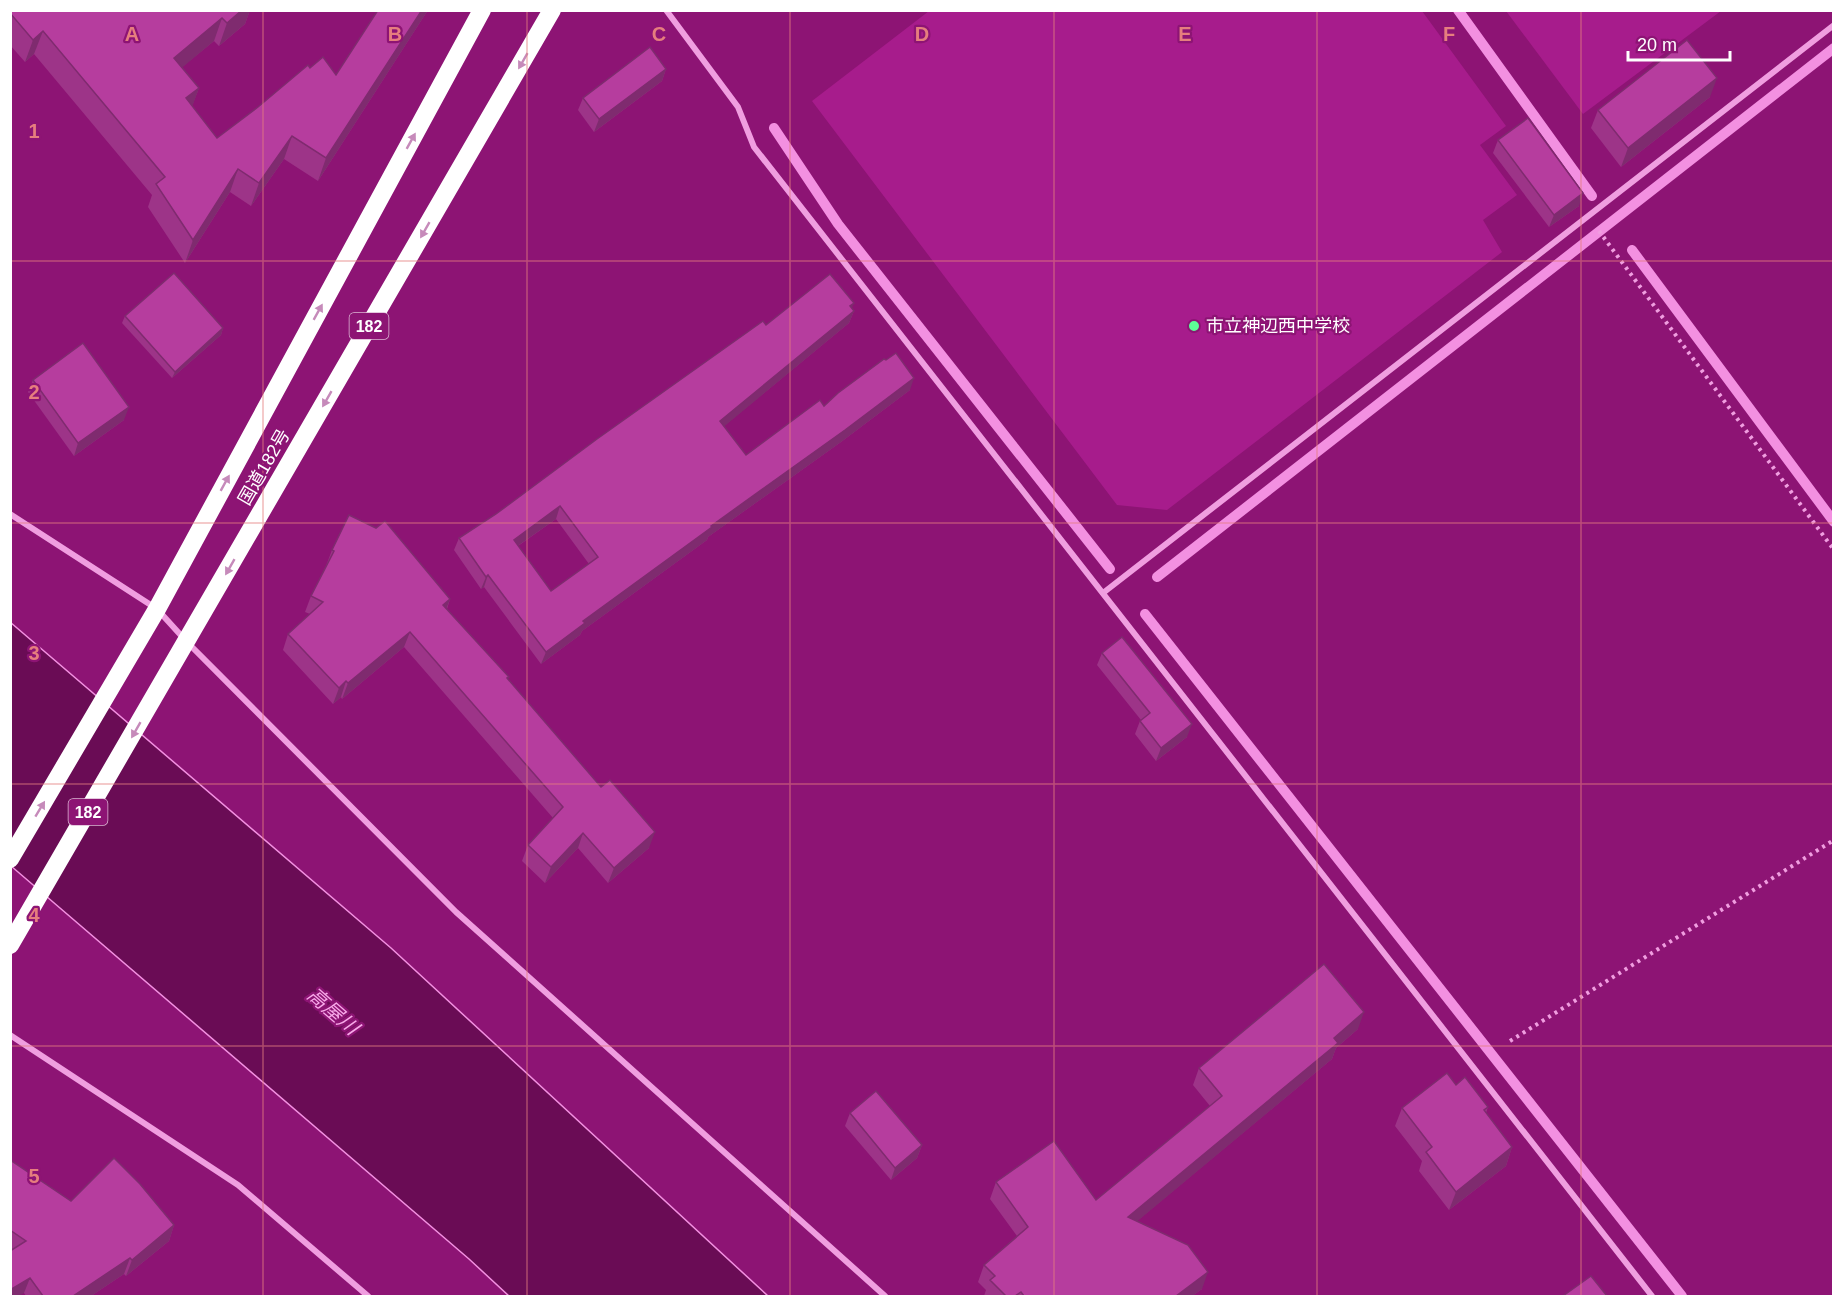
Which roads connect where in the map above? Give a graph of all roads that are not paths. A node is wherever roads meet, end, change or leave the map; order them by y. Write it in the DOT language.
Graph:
graph roads {
  1 [pos="482,10"];
  2 [pos="552,10"];
  3 [pos="666,10"];
  4 [pos="1833,25"];
  5 [pos="10,514"];
  6 [pos="1102,593"];
  7 [pos="157,609"];
  8 [pos="187,642"];
  9 [pos="10,859"];
  10 [pos="10,945"];
  11 [pos="10,1035"];
  12 [pos="368,1296"];
  13 [pos="885,1296"];
  14 [pos="1652,1296"];
  7 -- 1 [label="highway, 国道182号 / 182, one-way"];
  2 -- 8 [label="highway, 国道182号 / 182, one-way"];
  3 -- 6 [label="street"];
  4 -- 6 [label="street"];
  5 -- 7 [label="street"];
  6 -- 14 [label="street"];
  7 -- 8 [label="street"];
  9 -- 7 [label="highway, 国道182号 / 182, one-way"];
  8 -- 10 [label="highway, 国道182号 / 182, one-way"];
  8 -- 13 [label="street"];
  11 -- 12 [label="street"];
}
